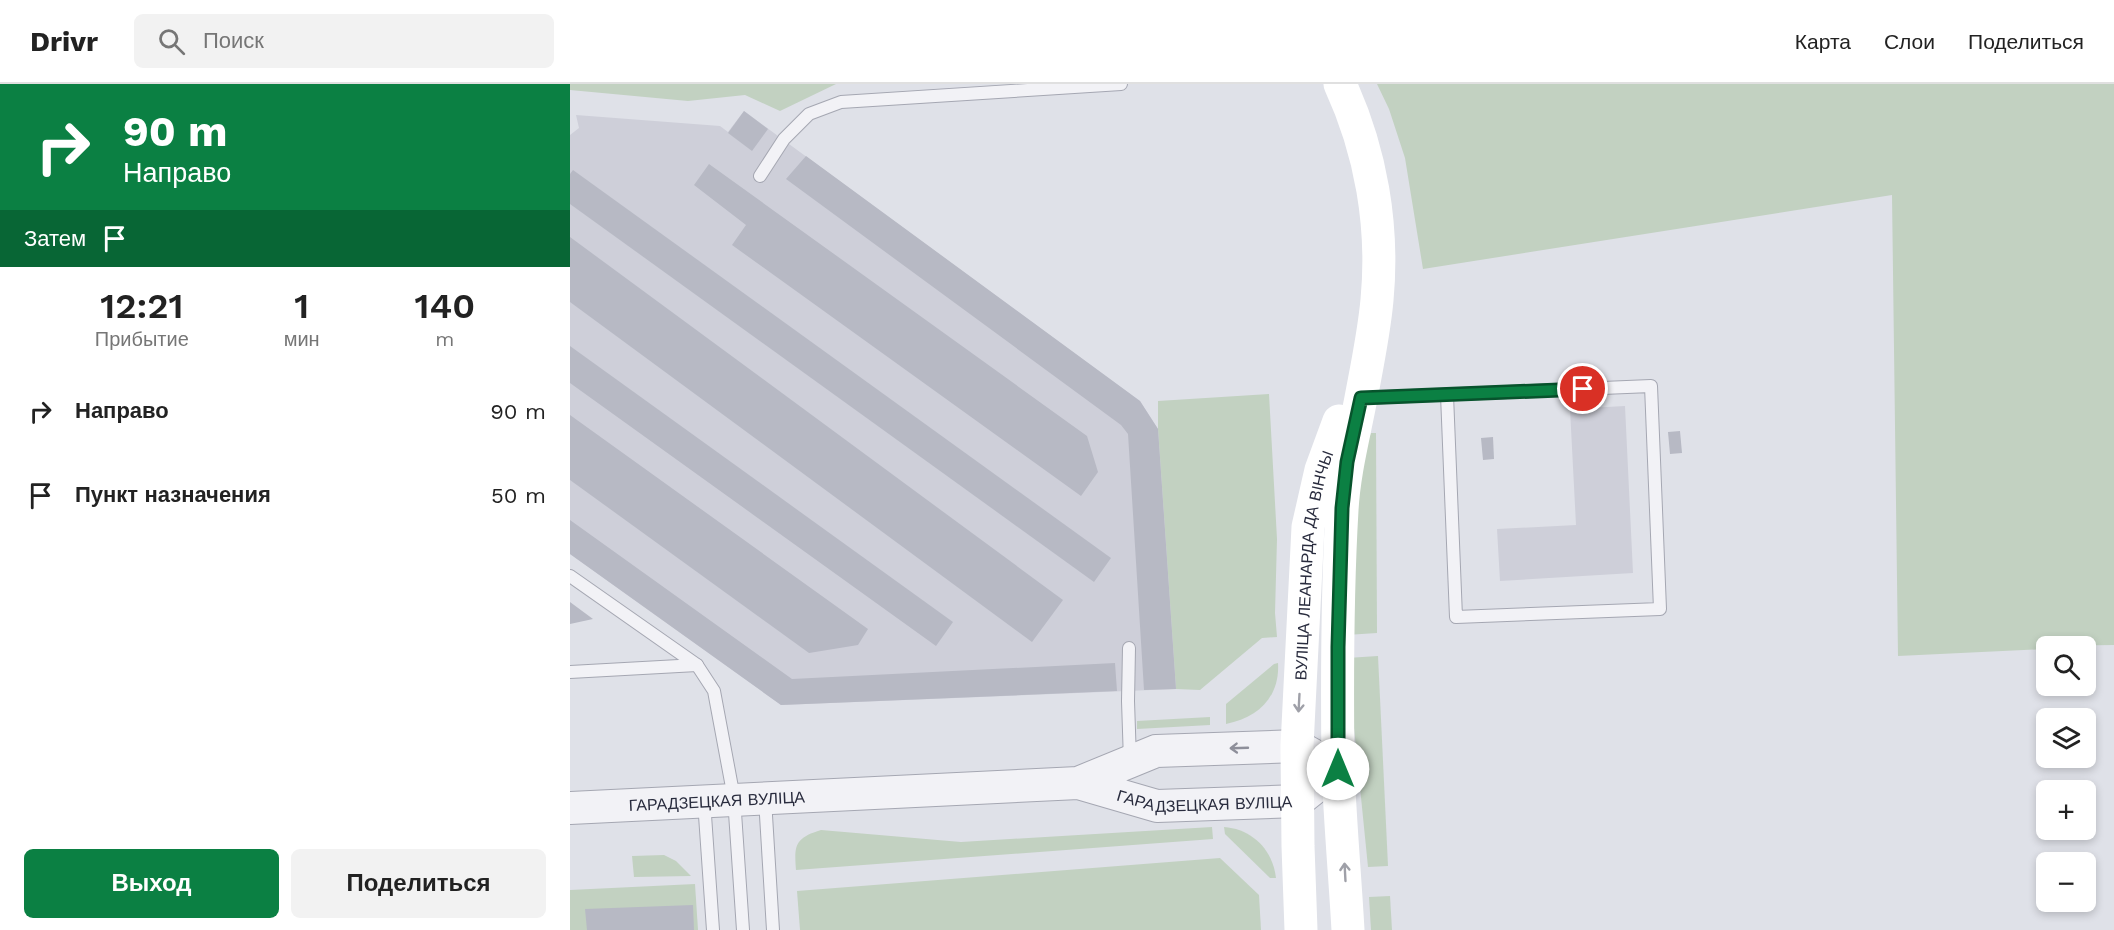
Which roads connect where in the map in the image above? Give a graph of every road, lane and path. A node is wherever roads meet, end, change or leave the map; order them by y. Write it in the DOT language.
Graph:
graph roads {
  1 [pos="1121,84"];
  2 [pos="1340,84"];
  3 [pos="760,176"];
  4 [pos="1447,395"];
  5 [pos="1354,398"];
  6 [pos="570,576"];
  7 [pos="1129,648"];
  8 [pos="697,665"];
  9 [pos="570,672"];
  10 [pos="1297,746"];
  11 [pos="1130,761"];
  12 [pos="1338,769"];
  13 [pos="1078,783"];
  14 [pos="749,798"];
  15 [pos="704,800"];
  16 [pos="1298,801"];
  17 [pos="570,808"];
  18 [pos="712,930"];
  19 [pos="743,930"];
  20 [pos="773,930"];
  21 [pos="1301,930"];
  22 [pos="1348,930"];
  1 -- 3 [label="lane"];
  2 -- 5 [label="main road, ВУЛІЦА ЛЕАНАРДА ДА ВІНЧЫ"];
  4 -- 4 [label="lane"];
  4 -- 5 [label="lane"];
  5 -- 10 [label="main road, ВУЛІЦА ЛЕАНАРДА ДА ВІНЧЫ, one-way"];
  5 -- 12 [label="main road, ВУЛІЦА ЛЕАНАРДА ДА ВІНЧЫ"];
  6 -- 8 [label="lane"];
  7 -- 11 [label="lane"];
  8 -- 9 [label="lane"];
  8 -- 14 [label="lane"];
  10 -- 11 [label="street, ГАРАДЗЕЦКАЯ ВУЛІЦА, one-way"];
  10 -- 12 [label="street"];
  10 -- 16 [label="main road, ВУЛІЦА ЛЕАНАРДА ДА ВІНЧЫ"];
  11 -- 13 [label="street, ГАРАДЗЕЦКАЯ ВУЛІЦА"];
  12 -- 16 [label="street, ГАРАДЗЕЦКАЯ ВУЛІЦА"];
  22 -- 12 [label="main road, ВУЛІЦА ЛЕАНАРДА ДА ВІНЧЫ, one-way"];
  13 -- 14 [label="street, ГАРАДЗЕЦКАЯ ВУЛІЦА"];
  13 -- 16 [label="street, ГАРАДЗЕЦКАЯ ВУЛІЦА"];
  14 -- 15 [label="street, ГАРАДЗЕЦКАЯ ВУЛІЦА"];
  14 -- 19 [label="lane"];
  14 -- 20 [label="lane"];
  15 -- 17 [label="street, ГАРАДЗЕЦКАЯ ВУЛІЦА"];
  15 -- 18 [label="lane"];
  16 -- 21 [label="main road, ВУЛІЦА ЛЕАНАРДА ДА ВІНЧЫ"];
}
